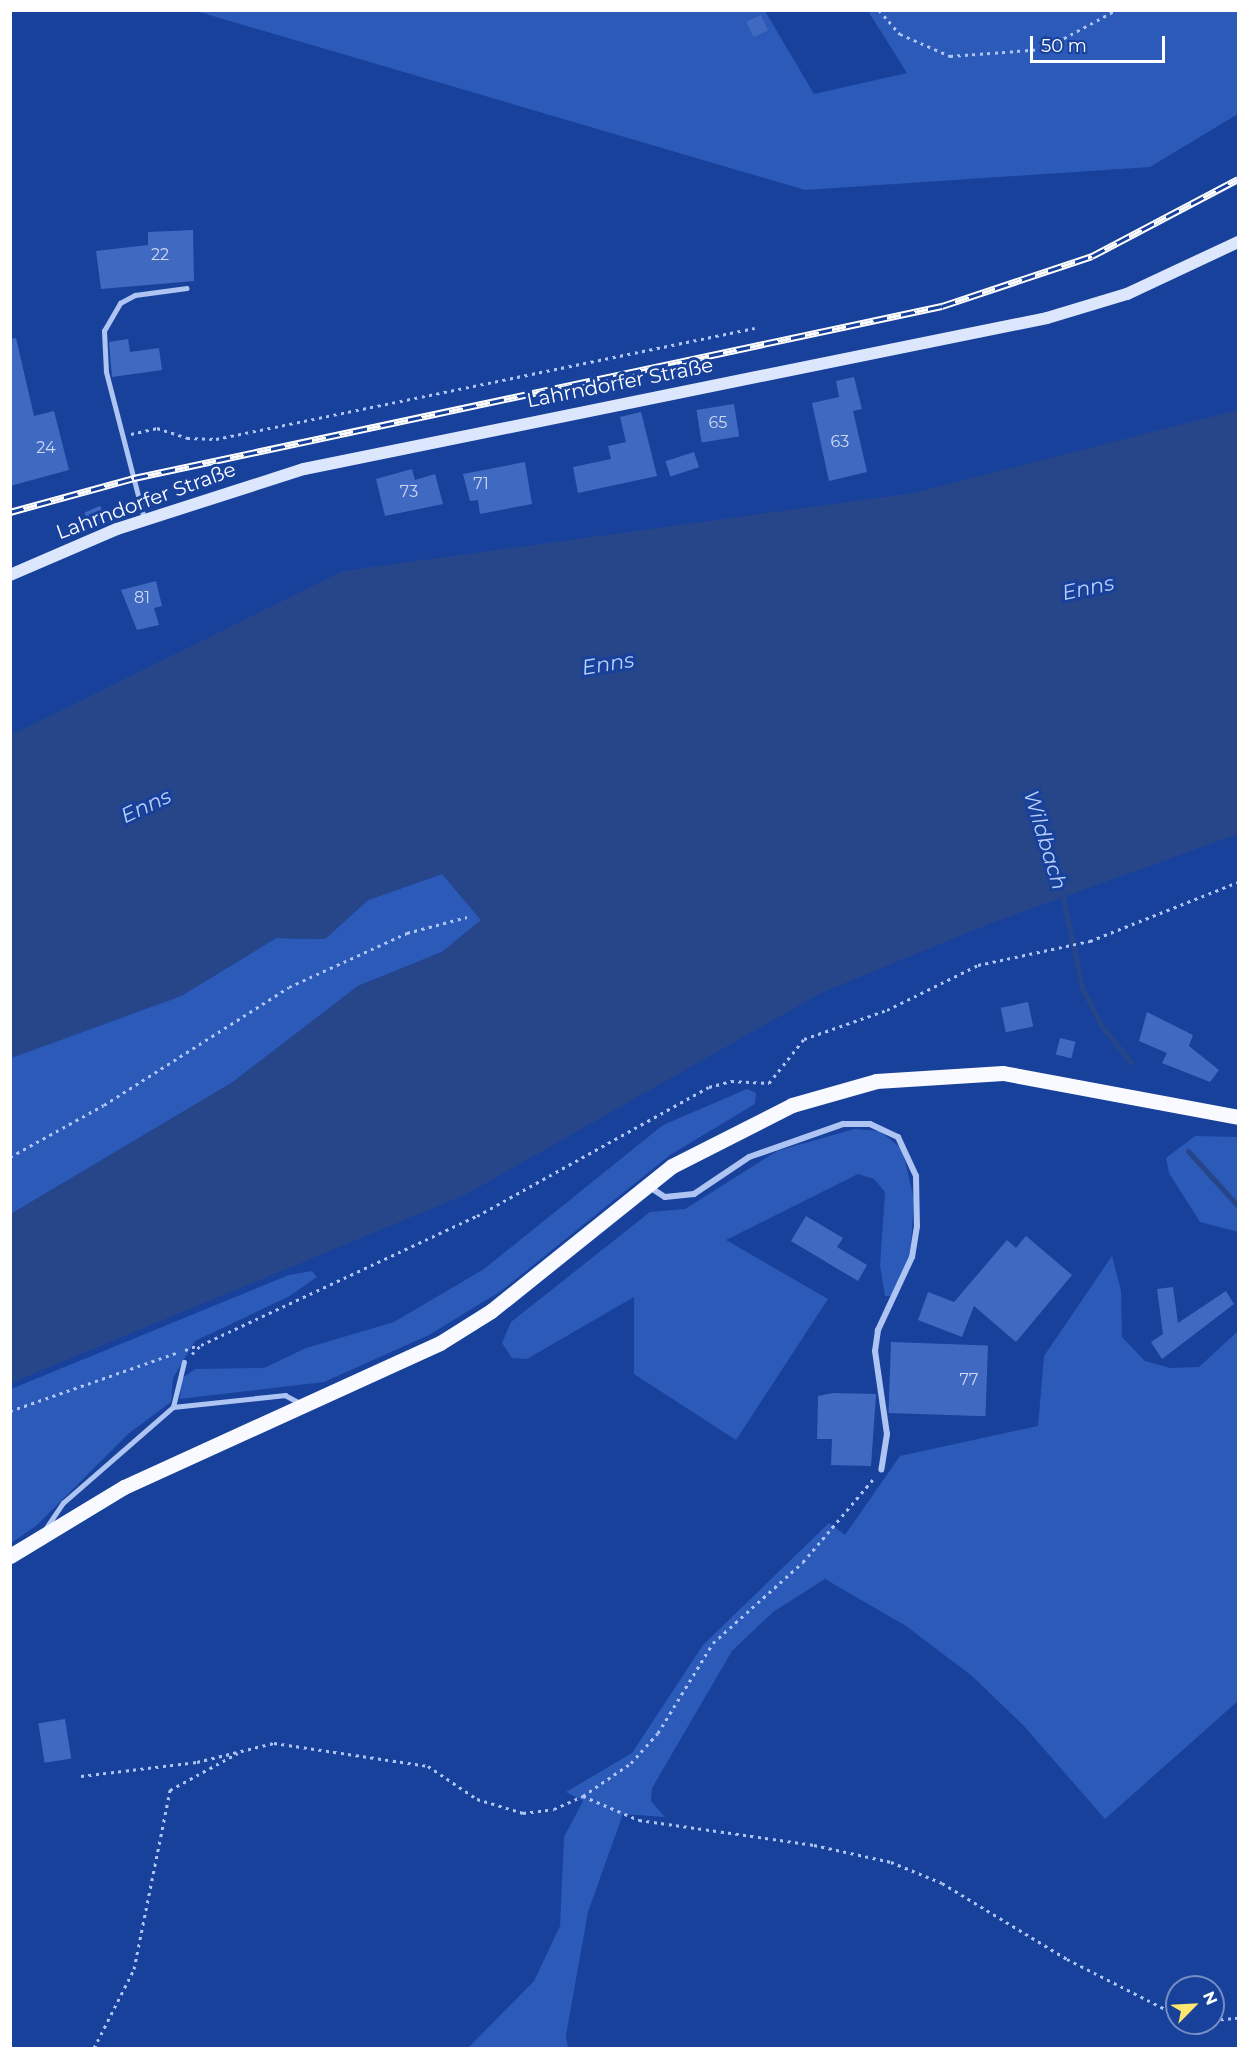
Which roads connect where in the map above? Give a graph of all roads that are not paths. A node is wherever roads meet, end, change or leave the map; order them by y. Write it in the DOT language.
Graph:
graph roads {
  1 [pos="1239,242"];
  2 [pos="187,288"];
  3 [pos="144,519"];
  4 [pos="10,575"];
  5 [pos="1239,1117"];
  6 [pos="647,1185"];
  7 [pos="184,1362"];
  8 [pos="302,1405"];
  9 [pos="173,1407"];
  10 [pos="881,1470"];
  11 [pos="43,1534"];
  12 [pos="10,1556"];
  1 -- 3 [label="street, Lahrndorfer Straße"];
  2 -- 3 [label="lane"];
  3 -- 4 [label="street, Lahrndorfer Straße"];
  5 -- 6 [label="main road"];
  6 -- 8 [label="main road"];
  6 -- 10 [label="street"];
  7 -- 9 [label="lane"];
  8 -- 9 [label="lane"];
  8 -- 11 [label="main road"];
  9 -- 11 [label="lane"];
  11 -- 12 [label="main road"];
}
